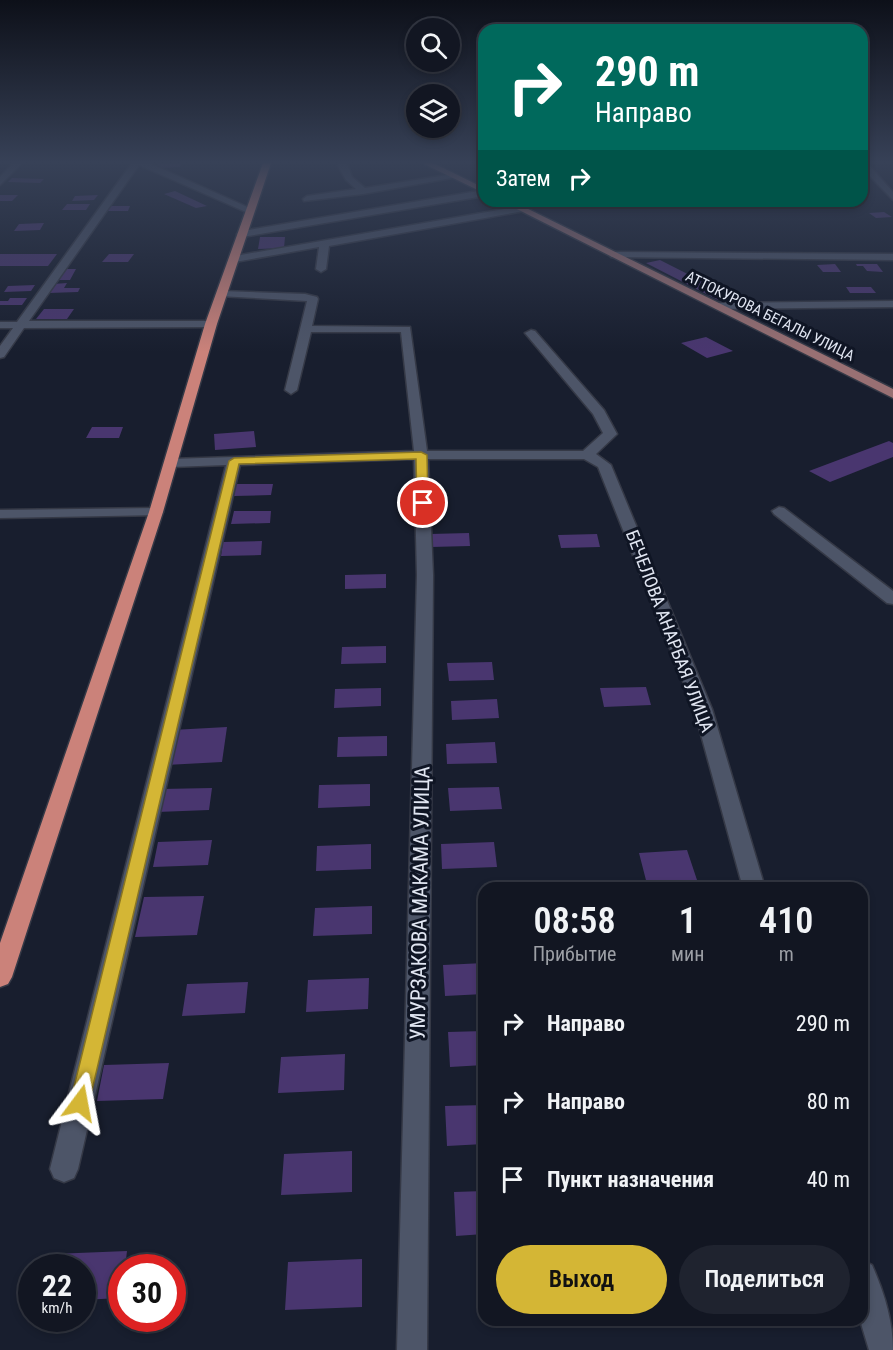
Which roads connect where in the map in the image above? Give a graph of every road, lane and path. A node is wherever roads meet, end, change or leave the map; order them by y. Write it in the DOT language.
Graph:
graph roads {
  1 [pos="90,226"];
  2 [pos="244,226"];
  3 [pos="288,226"];
  4 [pos="420,226"];
  5 [pos="557,226"];
  6 [pos="242,234"];
  7 [pos="324,243"];
  8 [pos="615,255"];
  9 [pos="893,257"];
  10 [pos="235,259"];
  11 [pos="321,269"];
  12 [pos="223,294"];
  13 [pos="893,304"];
  14 [pos="717,306"];
  15 [pos="211,324"];
  16 [pos="0,325"];
  17 [pos="19,325"];
  18 [pos="304,328"];
  19 [pos="531,333"];
  20 [pos="0,354"];
  21 [pos="291,390"];
  22 [pos="893,394"];
  23 [pos="421,455"];
  24 [pos="587,455"];
  25 [pos="234,461"];
  26 [pos="171,463"];
  27 [pos="779,511"];
  28 [pos="156,512"];
  29 [pos="0,514"];
  30 [pos="893,599"];
  31 [pos="752,882"];
  32 [pos="0,977"];
  33 [pos="64,1168"];
  34 [pos="868,1295"];
  35 [pos="412,1350"];
  36 [pos="884,1350"];
  1 -- 17 [label="street"];
  2 -- 6 [label="highway"];
  3 -- 6 [label="street"];
  4 -- 7 [label="street"];
  5 -- 8 [label="main road, АТТОКУРОВА БЕГАЛЫ УЛИЦА"];
  6 -- 10 [label="highway"];
  7 -- 10 [label="street"];
  7 -- 11 [label="street"];
  8 -- 9 [label="street"];
  8 -- 14 [label="main road, АТТОКУРОВА БЕГАЛЫ УЛИЦА"];
  10 -- 12 [label="highway"];
  12 -- 15 [label="highway"];
  12 -- 18 [label="street"];
  13 -- 14 [label="street"];
  14 -- 22 [label="main road, АТТОКУРОВА БЕГАЛЫ УЛИЦА"];
  15 -- 17 [label="street"];
  15 -- 26 [label="highway"];
  16 -- 17 [label="street"];
  17 -- 20 [label="street"];
  18 -- 21 [label="street"];
  18 -- 23 [label="street, УМУРЗАКОВА МАКАМА УЛИЦА"];
  19 -- 24 [label="street"];
  23 -- 24 [label="street"];
  23 -- 25 [label="street"];
  23 -- 35 [label="street, УМУРЗАКОВА МАКАМА УЛИЦА"];
  24 -- 31 [label="street, БЕЧЕЛОВА АНАРБАЯ УЛИЦА"];
  25 -- 26 [label="street"];
  25 -- 33 [label="street"];
  26 -- 28 [label="highway"];
  27 -- 30 [label="street"];
  28 -- 29 [label="street"];
  28 -- 32 [label="highway"];
  34 -- 36 [label="street"];
}
